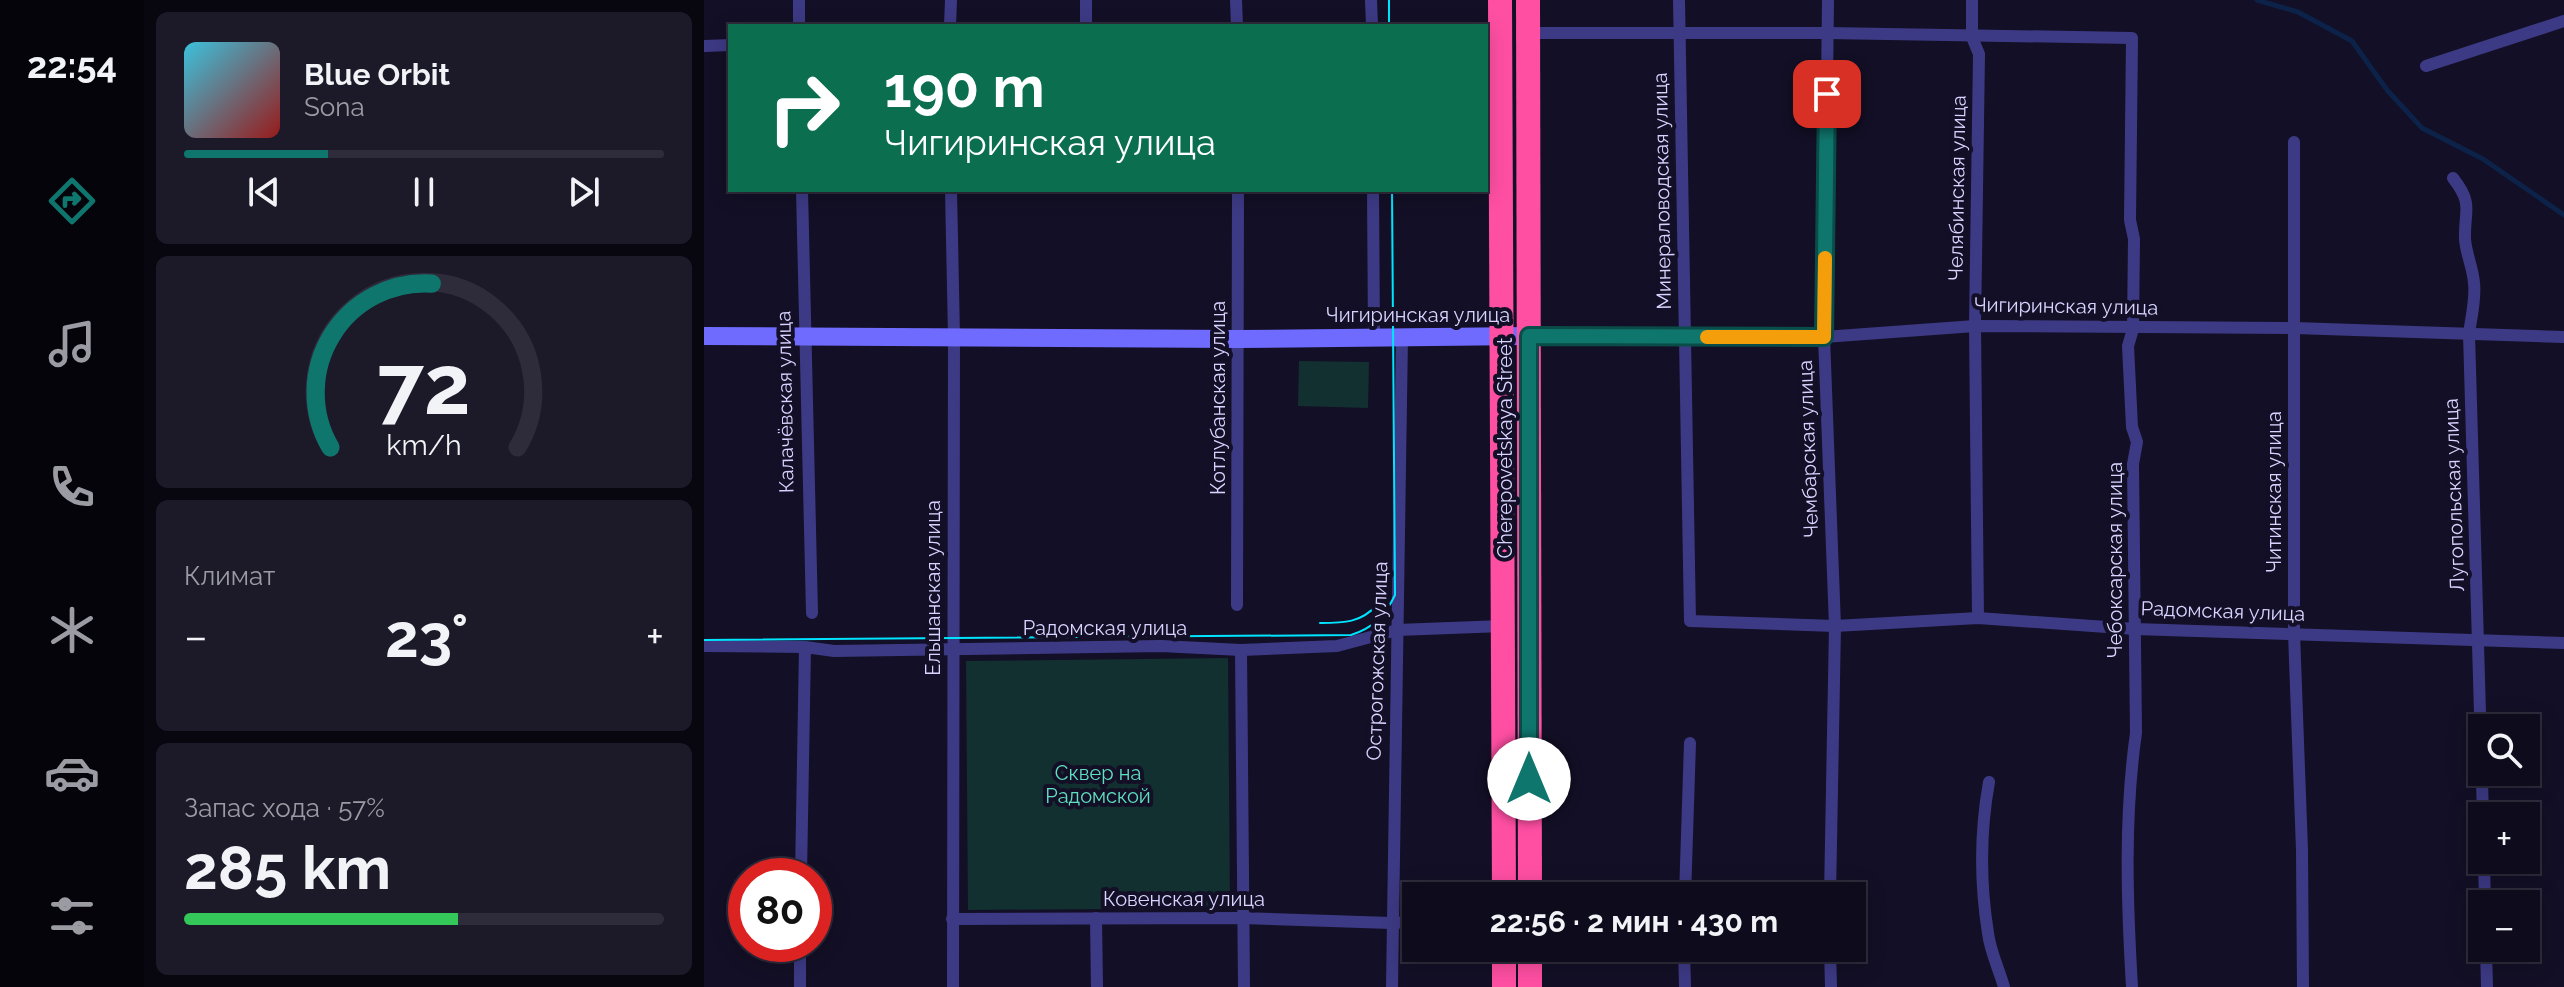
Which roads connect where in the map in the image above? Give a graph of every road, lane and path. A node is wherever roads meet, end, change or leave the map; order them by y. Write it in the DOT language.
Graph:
graph roads {
  1 [pos="799,0"];
  2 [pos="951,0"];
  3 [pos="1086,0"];
  4 [pos="1236,0"];
  5 [pos="1371,0"];
  6 [pos="1500,0"];
  7 [pos="1528,0"];
  8 [pos="1679,0"];
  9 [pos="1828,0"];
  10 [pos="1972,0"];
  11 [pos="2564,21"];
  12 [pos="799,24"];
  13 [pos="950,24"];
  14 [pos="1086,24"];
  15 [pos="1237,24"];
  16 [pos="1372,24"];
  17 [pos="1528,33"];
  18 [pos="1828,33"];
  19 [pos="1678,34"];
  20 [pos="1972,37"];
  21 [pos="1493,42"];
  22 [pos="728,45"];
  23 [pos="704,46"];
  24 [pos="2426,66"];
  25 [pos="2294,142"];
  26 [pos="2453,178"];
  27 [pos="802,192"];
  28 [pos="951,192"];
  29 [pos="1238,192"];
  30 [pos="1373,192"];
  31 [pos="1975,326"];
  32 [pos="2295,328"];
  33 [pos="2133,329"];
  34 [pos="2469,334"];
  35 [pos="704,336"];
  36 [pos="804,336"];
  37 [pos="954,336"];
  38 [pos="1374,336"];
  39 [pos="1502,336"];
  40 [pos="1529,336"];
  41 [pos="1402,337"];
  42 [pos="1685,337"];
  43 [pos="1824,337"];
  44 [pos="2564,337"];
  45 [pos="1238,339"];
  46 [pos="1237,605"];
  47 [pos="812,613"];
  48 [pos="1978,618"];
  49 [pos="1690,621"];
  50 [pos="1503,626"];
  51 [pos="1835,626"];
  52 [pos="2135,629"];
  53 [pos="1397,630"];
  54 [pos="2294,633"];
  55 [pos="2478,641"];
  56 [pos="2564,643"];
  57 [pos="704,646"];
  58 [pos="805,647"];
  59 [pos="952,649"];
  60 [pos="1241,650"];
  61 [pos="1690,743"];
  62 [pos="1989,782"];
  63 [pos="2483,802"];
  64 [pos="801,858"];
  65 [pos="1504,882"];
  66 [pos="1530,882"];
  67 [pos="1685,882"];
  68 [pos="1830,882"];
  69 [pos="1096,918"];
  70 [pos="1242,918"];
  71 [pos="952,919"];
  72 [pos="1391,923"];
  73 [pos="1402,923"];
  74 [pos="800,962"];
  75 [pos="1504,962"];
  76 [pos="1530,962"];
  77 [pos="1684,962"];
  78 [pos="1830,962"];
  79 [pos="2486,962"];
  80 [pos="800,987"];
  81 [pos="953,987"];
  82 [pos="1097,987"];
  83 [pos="1244,987"];
  84 [pos="1392,987"];
  85 [pos="1504,987"];
  86 [pos="1530,987"];
  87 [pos="1685,987"];
  88 [pos="1831,987"];
  89 [pos="2004,987"];
  90 [pos="2132,987"];
  91 [pos="2303,987"];
  92 [pos="2487,987"];
  1 -- 12 [label="street"];
  2 -- 13 [label="street"];
  3 -- 14 [label="street"];
  4 -- 15 [label="street"];
  5 -- 16 [label="street"];
  6 -- 21 [label="highway, Cherepovetskaya Street"];
  7 -- 17 [label="highway, Cherepovetskaya Street"];
  8 -- 19 [label="street, Минераловодская улица"];
  9 -- 18 [label="street, Чембарская улица"];
  10 -- 20 [label="street, Челябинская улица"];
  11 -- 24 [label="street"];
  17 -- 19 [label="street"];
  17 -- 40 [label="highway, Cherepovetskaya Street"];
  18 -- 19 [label="street"];
  18 -- 20 [label="street"];
  18 -- 43 [label="street, Чембарская улица"];
  19 -- 42 [label="street, Минераловодская улица"];
  20 -- 31 [label="street, Челябинская улица"];
  20 -- 33 [label="street, Чебоксарская улица"];
  21 -- 39 [label="highway, Cherepovetskaya Street"];
  22 -- 23 [label="street"];
  25 -- 32 [label="street, Читинская улица"];
  26 -- 34 [label="street, Лугопольская улица"];
  27 -- 36 [label="street, Калачёвская улица"];
  28 -- 37 [label="street, Ельшанская улица"];
  29 -- 45 [label="street, Котлубанская улица"];
  30 -- 38 [label="street"];
  31 -- 33 [label="street, Чигиринская улица"];
  31 -- 43 [label="street, Чигиринская улица"];
  31 -- 48 [label="street, Челябинская улица"];
  32 -- 33 [label="street, Чигиринская улица"];
  32 -- 34 [label="street, Чигиринская улица"];
  32 -- 54 [label="street, Читинская улица"];
  33 -- 52 [label="street, Чебоксарская улица"];
  34 -- 44 [label="street, Чигиринская улица"];
  34 -- 55 [label="street, Лугопольская улица"];
  35 -- 36 [label="street, Чигиринская улица"];
  36 -- 37 [label="street, Чигиринская улица"];
  36 -- 47 [label="street, Калачёвская улица"];
  37 -- 45 [label="street, Чигиринская улица"];
  37 -- 59 [label="street, Ельшанская улица"];
  38 -- 41 [label="street, Чигиринская улица"];
  38 -- 45 [label="street, Чигиринская улица"];
  39 -- 40 [label="street, Чигиринская улица"];
  39 -- 41 [label="street, Чигиринская улица"];
  39 -- 50 [label="highway, Cherepovetskaya Street"];
  40 -- 42 [label="street, Чигиринская улица"];
  40 -- 66 [label="highway, Cherepovetskaya Street"];
  41 -- 53 [label="street, Острогожская улица"];
  42 -- 43 [label="street, Чигиринская улица"];
  42 -- 49 [label="street, Минераловодская улица"];
  43 -- 51 [label="street, Чембарская улица"];
  45 -- 46 [label="street, Котлубанская улица"];
  48 -- 51 [label="street, Радомская улица"];
  48 -- 52 [label="street, Радомская улица"];
  49 -- 51 [label="street, Радомская улица"];
  50 -- 53 [label="street, Радомская улица"];
  50 -- 65 [label="highway, Cherepovetskaya Street"];
  51 -- 68 [label="street, Чембарская улица"];
  52 -- 54 [label="street, Радомская улица"];
  52 -- 90 [label="street, Чебоксарская улица"];
  53 -- 60 [label="street, Радомская улица"];
  53 -- 72 [label="street, Острогожская улица"];
  54 -- 55 [label="street, Радомская улица"];
  54 -- 91 [label="street, Читинская улица"];
  55 -- 56 [label="street, Радомская улица"];
  55 -- 63 [label="street, Лугопольская улица"];
  57 -- 58 [label="street, Радомская улица"];
  58 -- 59 [label="street, Радомская улица"];
  58 -- 64 [label="street"];
  59 -- 60 [label="street, Радомская улица"];
  59 -- 71 [label="street, Ельшанская улица"];
  60 -- 70 [label="street"];
  61 -- 67 [label="street"];
  62 -- 89 [label="street"];
  69 -- 70 [label="street, Ковенская улица"];
  69 -- 71 [label="street, Ковенская улица"];
  69 -- 82 [label="street"];
  70 -- 72 [label="street, Ковенская улица"];
  70 -- 83 [label="street"];
  71 -- 81 [label="street, Ельшанская улица"];
  72 -- 73 [label="street, Ковенская улица"];
  72 -- 84 [label="street, Острогожская улица"];
  74 -- 80 [label="street"];
  75 -- 85 [label="highway"];
  76 -- 86 [label="highway"];
  77 -- 87 [label="street"];
  78 -- 88 [label="street"];
  79 -- 92 [label="street"];
}
